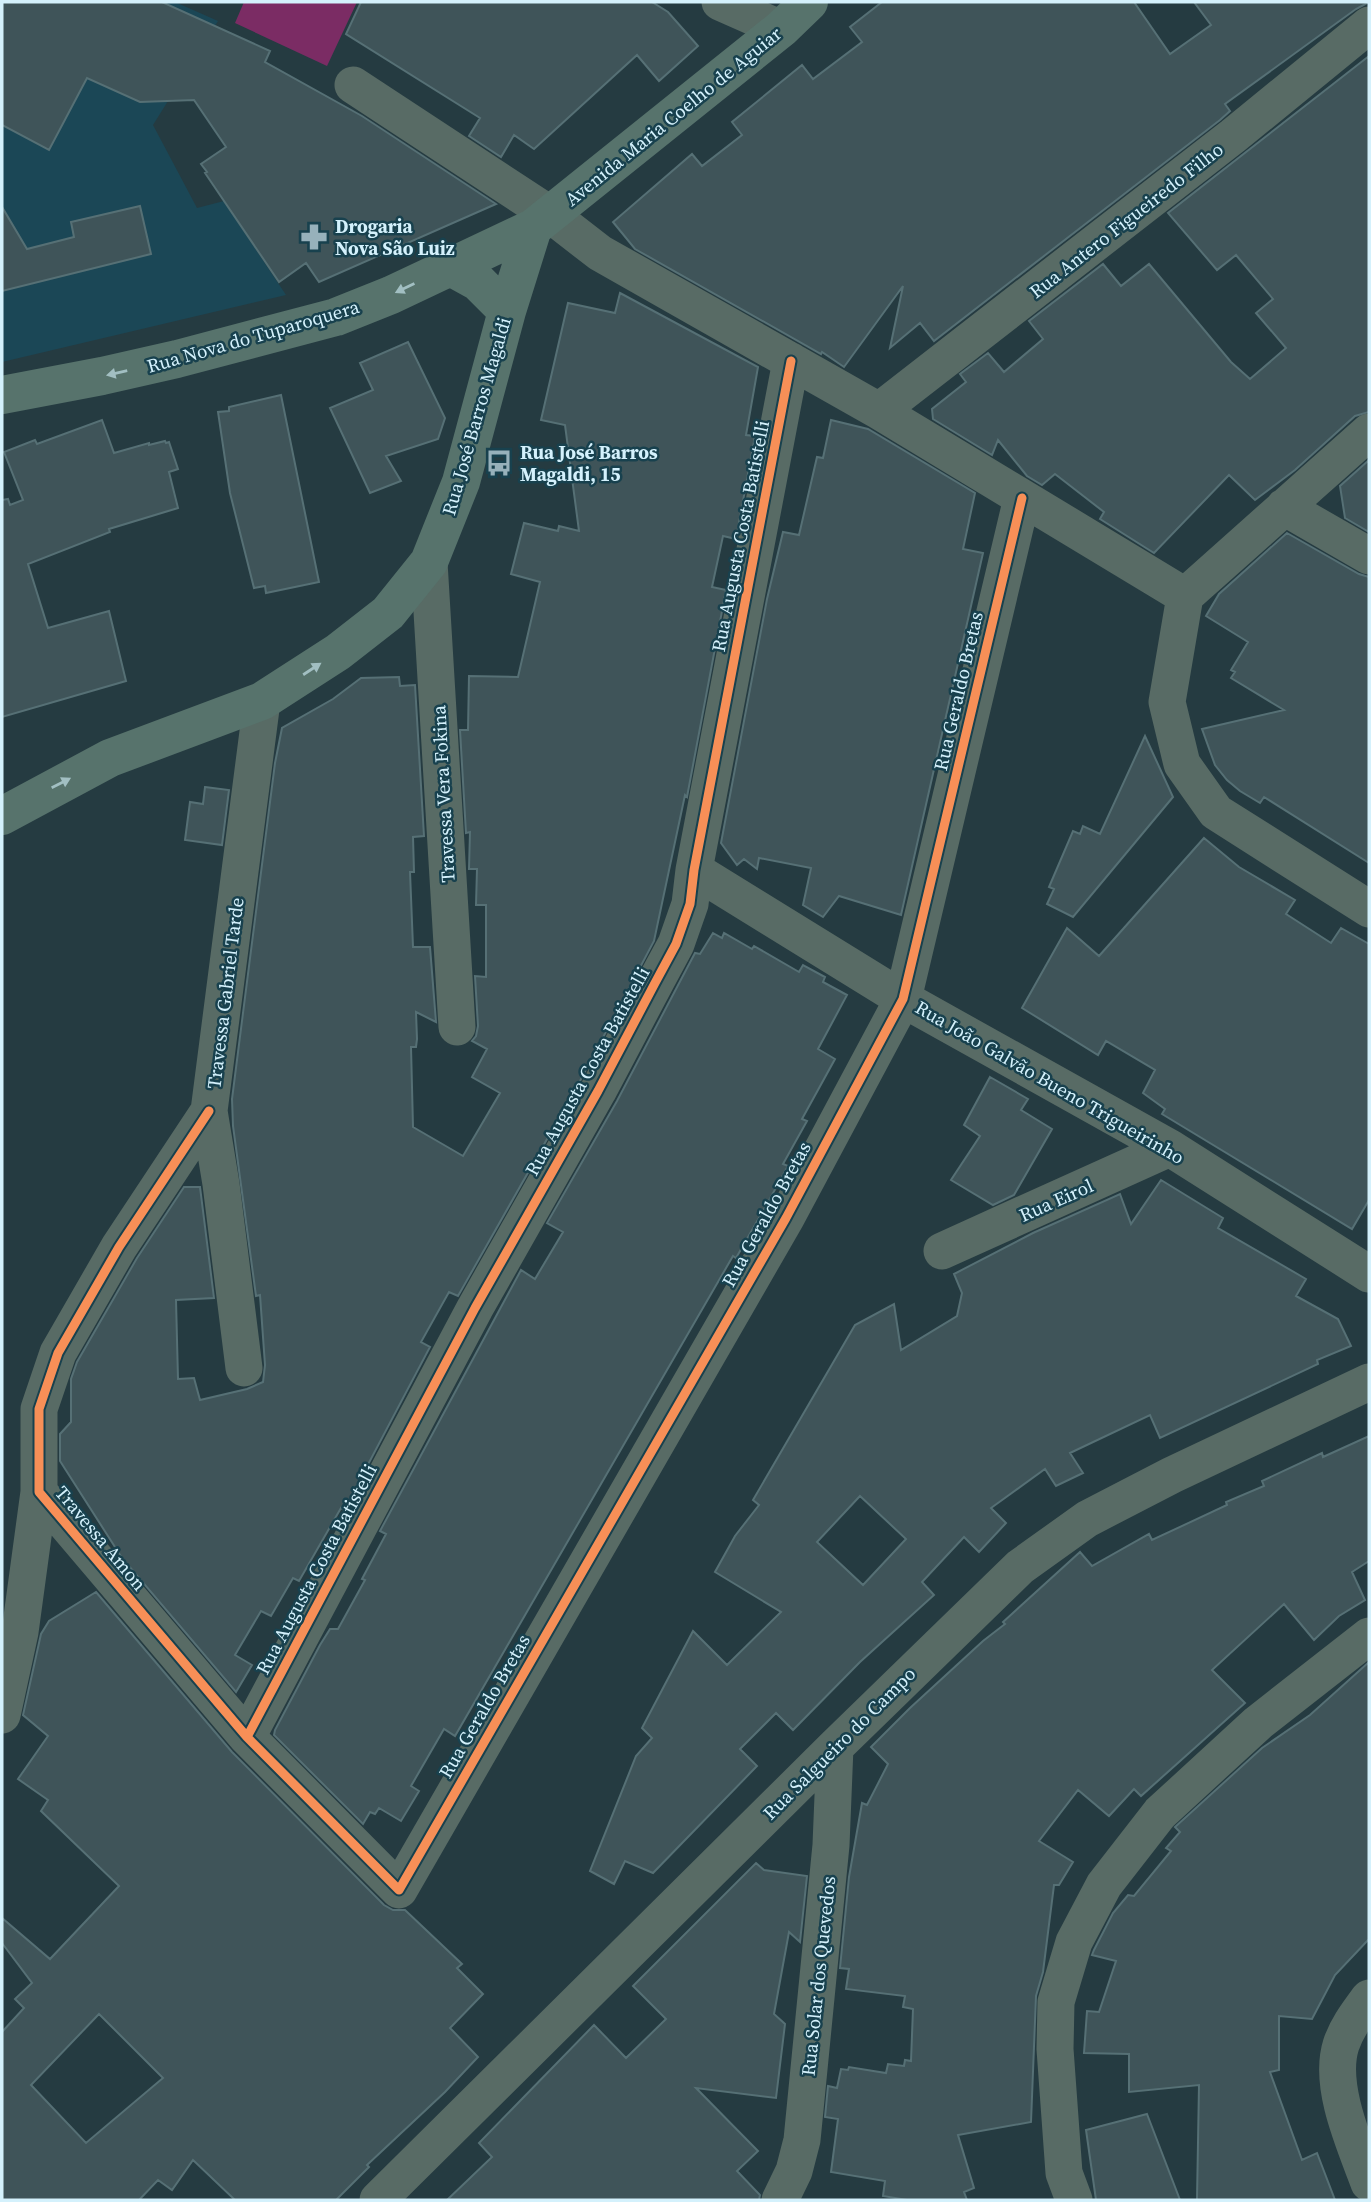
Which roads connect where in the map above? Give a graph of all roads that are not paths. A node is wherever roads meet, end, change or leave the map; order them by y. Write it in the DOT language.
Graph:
graph roads {
  1 [pos="720,2"];
  2 [pos="809,2"];
  3 [pos="1369,25"];
  4 [pos="781,29"];
  5 [pos="353,85"];
  6 [pos="542,221"];
  7 [pos="449,266"];
  8 [pos="507,311"];
  9 [pos="791,362"];
  10 [pos="2,395"];
  11 [pos="879,411"];
  12 [pos="1369,432"];
  13 [pos="1021,498"];
  14 [pos="1284,507"];
  15 [pos="1369,556"];
  16 [pos="429,562"];
  17 [pos="1185,596"];
  18 [pos="262,701"];
  19 [pos="2,816"];
  20 [pos="694,870"];
  21 [pos="1369,909"];
  22 [pos="904,999"];
  23 [pos="457,1027"];
  24 [pos="209,1111"];
  25 [pos="1170,1148"];
  26 [pos="942,1251"];
  27 [pos="1369,1274"];
  28 [pos="244,1368"];
  29 [pos="1369,1382"];
  30 [pos="39,1492"];
  31 [pos="11,1635"];
  32 [pos="1369,1636"];
  33 [pos="2,1715"];
  34 [pos="247,1737"];
  35 [pos="835,1747"];
  36 [pos="399,1890"];
  37 [pos="1369,1998"];
  38 [pos="1369,2183"];
  39 [pos="378,2200"];
  40 [pos="780,2200"];
  41 [pos="1073,2200"];
  1 -- 4 [label="street"];
  2 -- 4 [label="main road, Avenida Maria Coelho de Aguiar"];
  3 -- 11 [label="street, Rua Antero Figueiredo Filho"];
  4 -- 6 [label="main road, Avenida Maria Coelho de Aguiar"];
  5 -- 6 [label="street"];
  6 -- 7 [label="main road, Rua Nova do Tuparoquera"];
  6 -- 8 [label="main road, Rua José Barros Magaldi"];
  6 -- 9 [label="street"];
  7 -- 8 [label="main road"];
  7 -- 10 [label="main road, Rua Nova do Tuparoquera, one-way"];
  8 -- 16 [label="main road, Rua José Barros Magaldi"];
  9 -- 11 [label="street"];
  9 -- 20 [label="street, Rua Augusta Costa Batistelli"];
  11 -- 13 [label="street"];
  12 -- 14 [label="street"];
  13 -- 17 [label="street"];
  13 -- 22 [label="street, Rua Geraldo Bretas"];
  14 -- 15 [label="street"];
  14 -- 17 [label="street"];
  18 -- 16 [label="main road, Rua José Barros Magaldi, one-way"];
  16 -- 23 [label="street, Travessa Vera Fokina"];
  17 -- 21 [label="street"];
  19 -- 18 [label="main road, Rua José Barros Magaldi, one-way"];
  18 -- 24 [label="street, Travessa Gabriel Tarde"];
  20 -- 22 [label="street, Rua João Galvão Bueno Trigueirinho"];
  20 -- 34 [label="street, Rua Augusta Costa Batistelli"];
  22 -- 25 [label="street, Rua João Galvão Bueno Trigueirinho"];
  22 -- 36 [label="street, Rua Geraldo Bretas"];
  24 -- 28 [label="street, Travessa Gabriel Tarde"];
  24 -- 30 [label="street, Travessa Amon"];
  25 -- 26 [label="street, Rua Eirol"];
  25 -- 27 [label="street, Rua João Galvão Bueno Trigueirinho"];
  29 -- 35 [label="street, Rua Salgueiro do Campo"];
  30 -- 31 [label="street"];
  30 -- 34 [label="street, Travessa Amon"];
  31 -- 33 [label="street"];
  32 -- 41 [label="street"];
  34 -- 36 [label="street, Travessa Amon"];
  35 -- 39 [label="street, Rua Salgueiro do Campo"];
  35 -- 40 [label="street, Rua Solar dos Quevedos"];
  37 -- 38 [label="street"];
}
